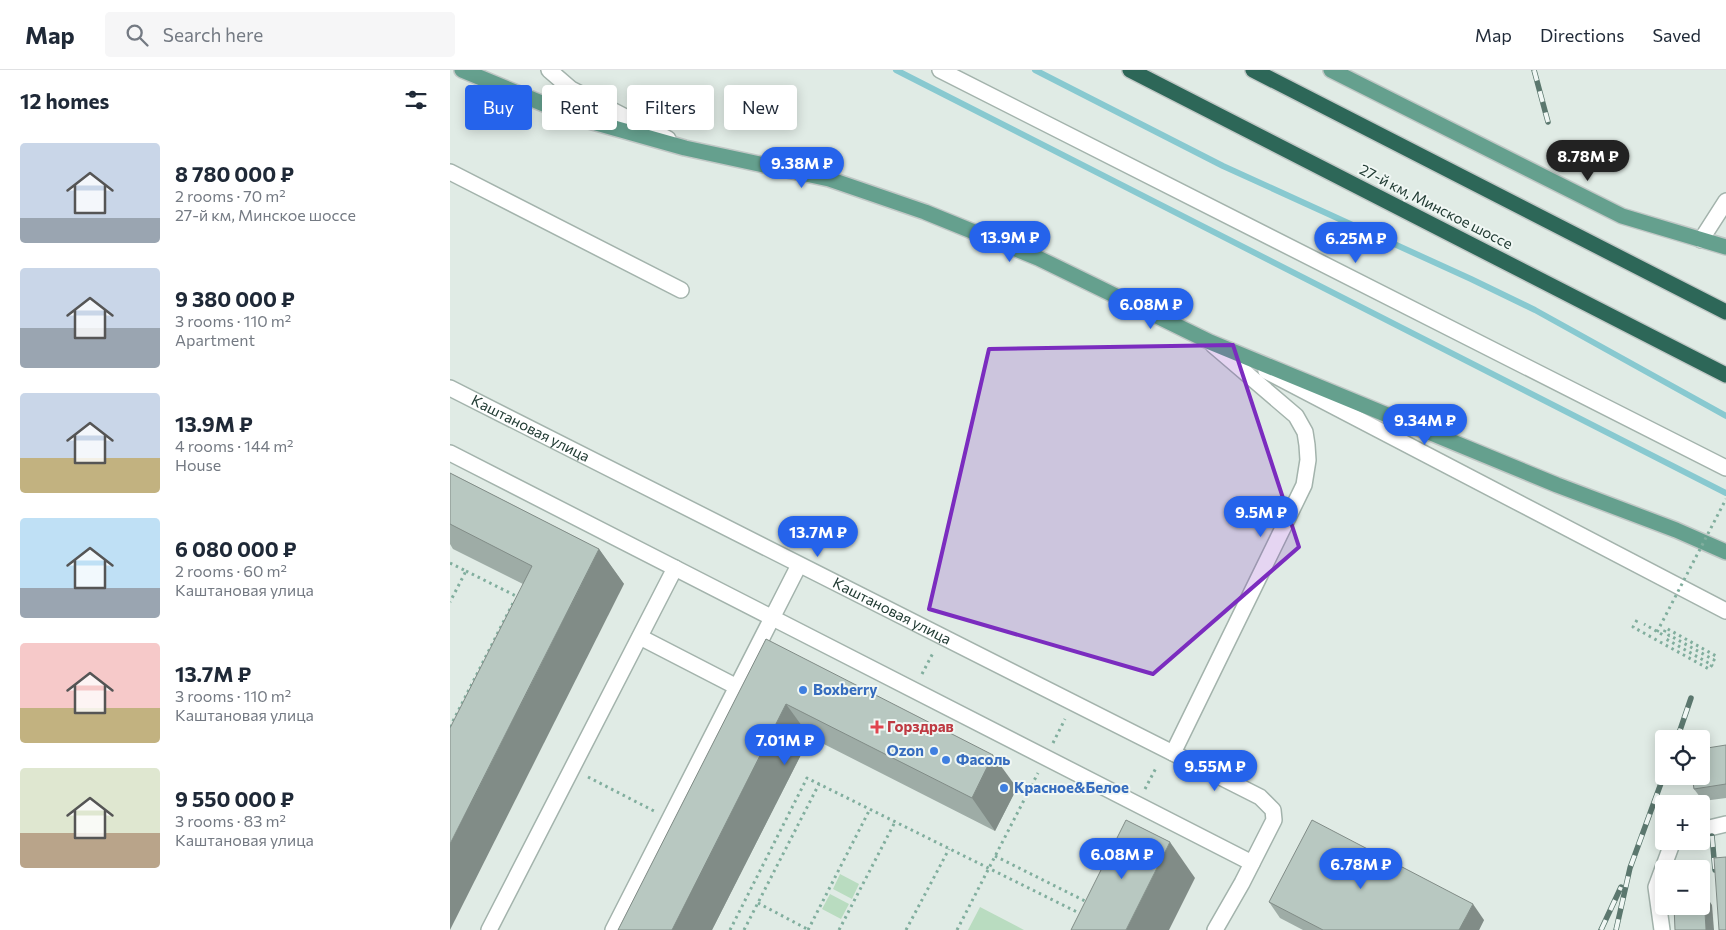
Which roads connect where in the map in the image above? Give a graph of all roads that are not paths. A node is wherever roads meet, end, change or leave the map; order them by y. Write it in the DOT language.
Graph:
graph roads {
  1 [pos="462,70"];
  2 [pos="549,70"];
  3 [pos="940,70"];
  4 [pos="1130,70"];
  5 [pos="1253,70"];
  6 [pos="1264,70"];
  7 [pos="1331,70"];
  8 [pos="1301,94"];
  9 [pos="685,148"];
  10 [pos="450,172"];
  11 [pos="1726,201"];
  12 [pos="1701,240"];
  13 [pos="1726,247"];
  14 [pos="681,290"];
  15 [pos="1726,312"];
  16 [pos="1210,342"];
  17 [pos="1726,375"];
  18 [pos="450,388"];
  19 [pos="450,453"];
  20 [pos="1726,468"];
  21 [pos="1726,552"];
  22 [pos="799,565"];
  23 [pos="675,568"];
  24 [pos="1726,611"];
  25 [pos="772,618"];
  26 [pos="640,637"];
  27 [pos="736,687"];
  28 [pos="1173,753"];
  29 [pos="1726,824"];
  30 [pos="1710,828"];
  31 [pos="1670,850"];
  32 [pos="1252,864"];
  33 [pos="488,930"];
  34 [pos="613,930"];
  35 [pos="1215,930"];
  36 [pos="1662,930"];
  1 -- 9 [label="main road"];
  2 -- 9 [label="street"];
  3 -- 20 [label="street"];
  4 -- 17 [label="highway, 27-й км, Минское шоссе"];
  5 -- 8 [label="highway"];
  6 -- 8 [label="main road"];
  7 -- 12 [label="main road"];
  8 -- 15 [label="highway"];
  9 -- 16 [label="main road"];
  10 -- 14 [label="street"];
  11 -- 12 [label="street"];
  12 -- 13 [label="main road"];
  16 -- 21 [label="main road"];
  16 -- 24 [label="street"];
  16 -- 28 [label="street"];
  18 -- 22 [label="street, Каштановая улица"];
  19 -- 23 [label="street"];
  22 -- 25 [label="street"];
  22 -- 28 [label="street, Каштановая улица"];
  23 -- 25 [label="street"];
  23 -- 26 [label="street"];
  25 -- 27 [label="street"];
  25 -- 32 [label="street"];
  26 -- 27 [label="street"];
  26 -- 33 [label="street"];
  27 -- 34 [label="street"];
  28 -- 32 [label="street, Каштановая улица"];
  29 -- 30 [label="street"];
  31 -- 36 [label="street"];
  32 -- 35 [label="street"];
}
